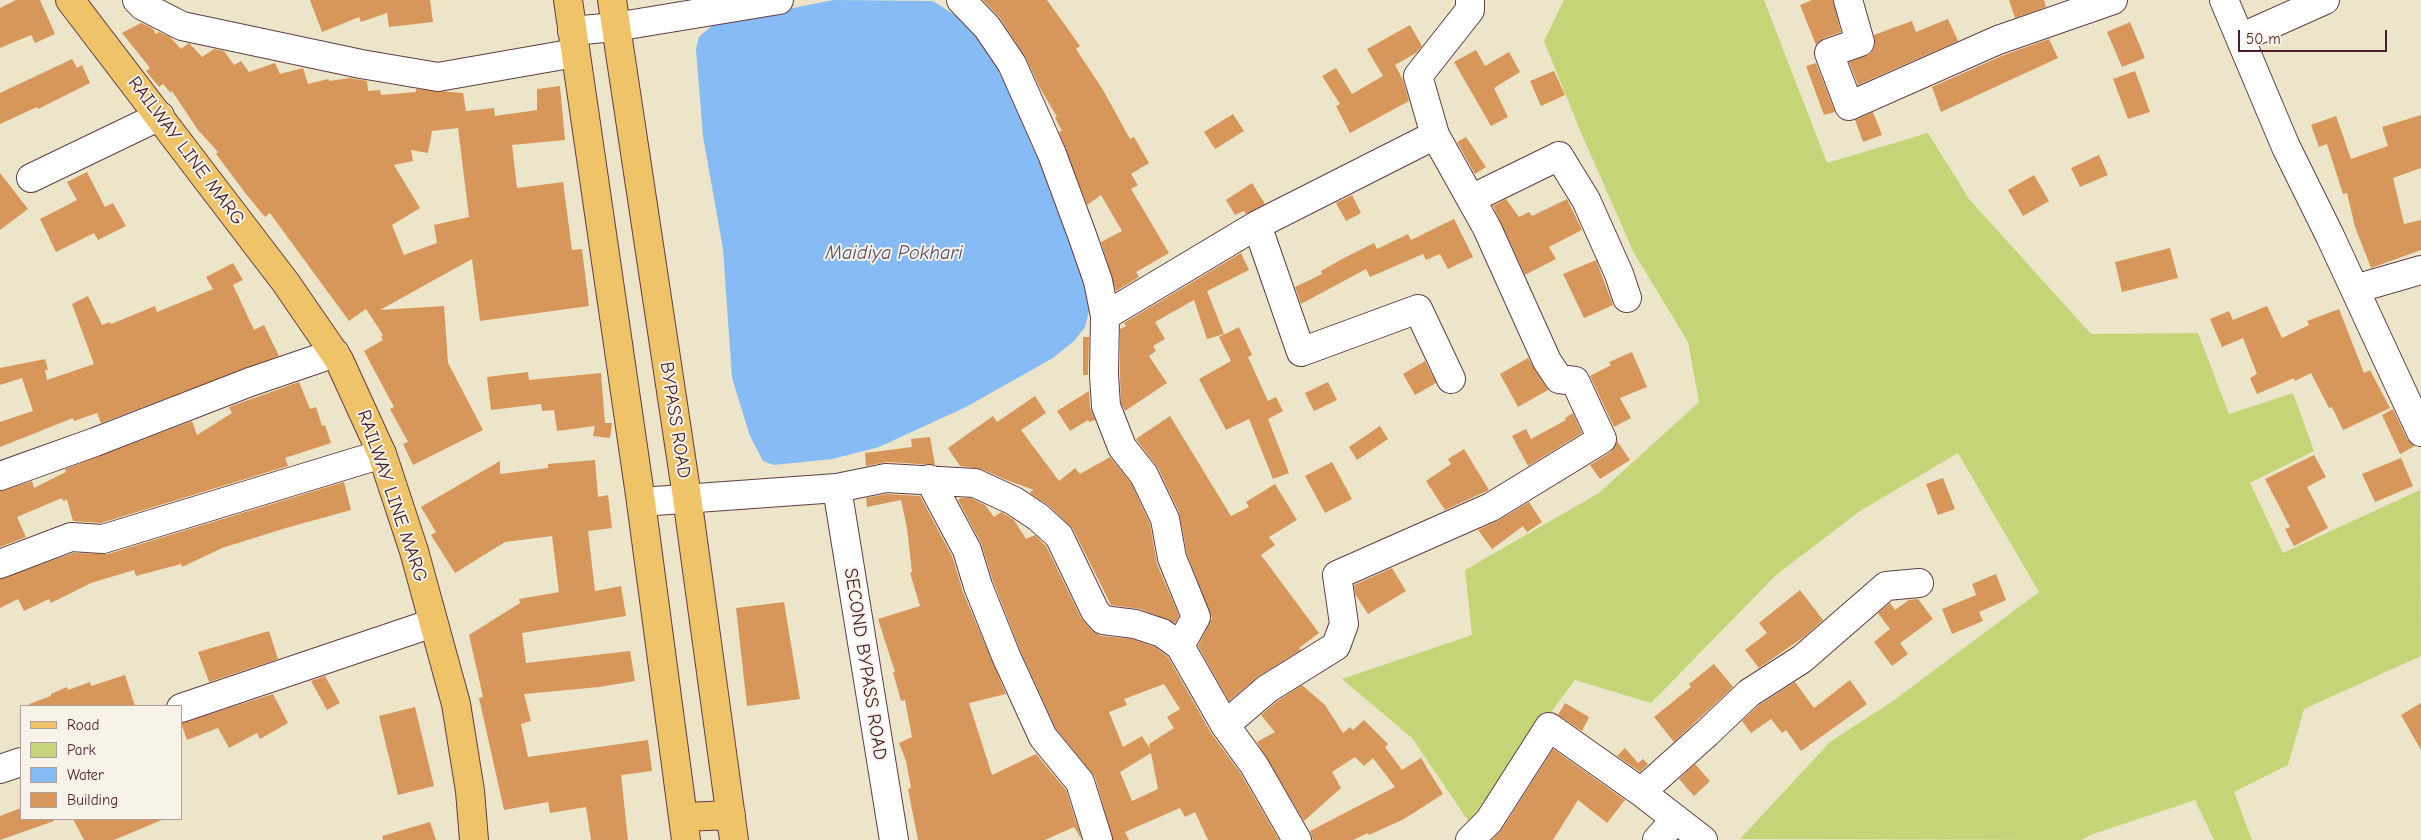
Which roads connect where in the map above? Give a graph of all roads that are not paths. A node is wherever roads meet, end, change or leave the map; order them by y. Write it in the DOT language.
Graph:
graph roads {
  1 [pos="70,0"];
  2 [pos="137,0"];
  3 [pos="568,0"];
  4 [pos="612,0"];
  5 [pos="779,0"];
  6 [pos="961,0"];
  7 [pos="1470,0"];
  8 [pos="1848,0"];
  9 [pos="2113,0"];
  10 [pos="2224,0"];
  11 [pos="2325,0"];
  12 [pos="615,27"];
  13 [pos="2240,38"];
  14 [pos="574,42"];
  15 [pos="160,116"];
  16 [pos="1435,135"];
  17 [pos="31,178"];
  18 [pos="1471,199"];
  19 [pos="1257,225"];
  20 [pos="2421,270"];
  21 [pos="2355,289"];
  22 [pos="1627,298"];
  23 [pos="1105,316"];
  24 [pos="335,353"];
  25 [pos="1451,379"];
  26 [pos="2421,432"];
  27 [pos="382,454"];
  28 [pos="0,476"];
  29 [pos="930,479"];
  30 [pos="837,488"];
  31 [pos="687,497"];
  32 [pos="641,502"];
  33 [pos="0,564"];
  34 [pos="1919,583"];
  35 [pos="433,623"];
  36 [pos="1180,646"];
  37 [pos="182,708"];
  38 [pos="1225,725"];
  39 [pos="20,762"];
  40 [pos="0,769"];
  41 [pos="1641,792"];
  42 [pos="1676,819"];
  43 [pos="733,827"];
  44 [pos="684,829"];
  45 [pos="474,840"];
  46 [pos="894,840"];
  47 [pos="1098,840"];
  48 [pos="1297,840"];
  49 [pos="1470,840"];
  50 [pos="1657,840"];
  51 [pos="1703,840"];
  1 -- 15 [label="main road, RAILWAY LINE MARG"];
  2 -- 14 [label="street"];
  3 -- 14 [label="main road"];
  4 -- 12 [label="main road, BYPASS ROAD"];
  5 -- 12 [label="street"];
  6 -- 23 [label="street"];
  7 -- 16 [label="street"];
  8 -- 9 [label="street"];
  10 -- 13 [label="street"];
  11 -- 13 [label="street"];
  12 -- 14 [label="street"];
  12 -- 31 [label="main road, BYPASS ROAD"];
  13 -- 21 [label="street"];
  14 -- 32 [label="main road"];
  15 -- 17 [label="street"];
  15 -- 24 [label="main road, RAILWAY LINE MARG"];
  16 -- 18 [label="street"];
  16 -- 19 [label="street"];
  18 -- 22 [label="street"];
  18 -- 38 [label="street"];
  19 -- 23 [label="street"];
  19 -- 25 [label="street"];
  20 -- 21 [label="street"];
  21 -- 26 [label="street"];
  23 -- 36 [label="street"];
  24 -- 27 [label="main road, RAILWAY LINE MARG"];
  24 -- 28 [label="street"];
  27 -- 33 [label="street"];
  27 -- 35 [label="main road, RAILWAY LINE MARG"];
  29 -- 30 [label="street"];
  29 -- 36 [label="street"];
  29 -- 47 [label="street"];
  30 -- 31 [label="street"];
  30 -- 46 [label="street, SECOND BYPASS ROAD"];
  31 -- 32 [label="street"];
  31 -- 43 [label="main road, BYPASS ROAD"];
  32 -- 44 [label="main road"];
  34 -- 41 [label="street"];
  35 -- 37 [label="street"];
  35 -- 45 [label="main road, RAILWAY LINE MARG"];
  36 -- 38 [label="street"];
  38 -- 48 [label="street"];
  39 -- 40 [label="street"];
  41 -- 42 [label="street"];
  41 -- 49 [label="street"];
  42 -- 50 [label="street"];
  42 -- 51 [label="street"];
  43 -- 44 [label="main road"];
}
